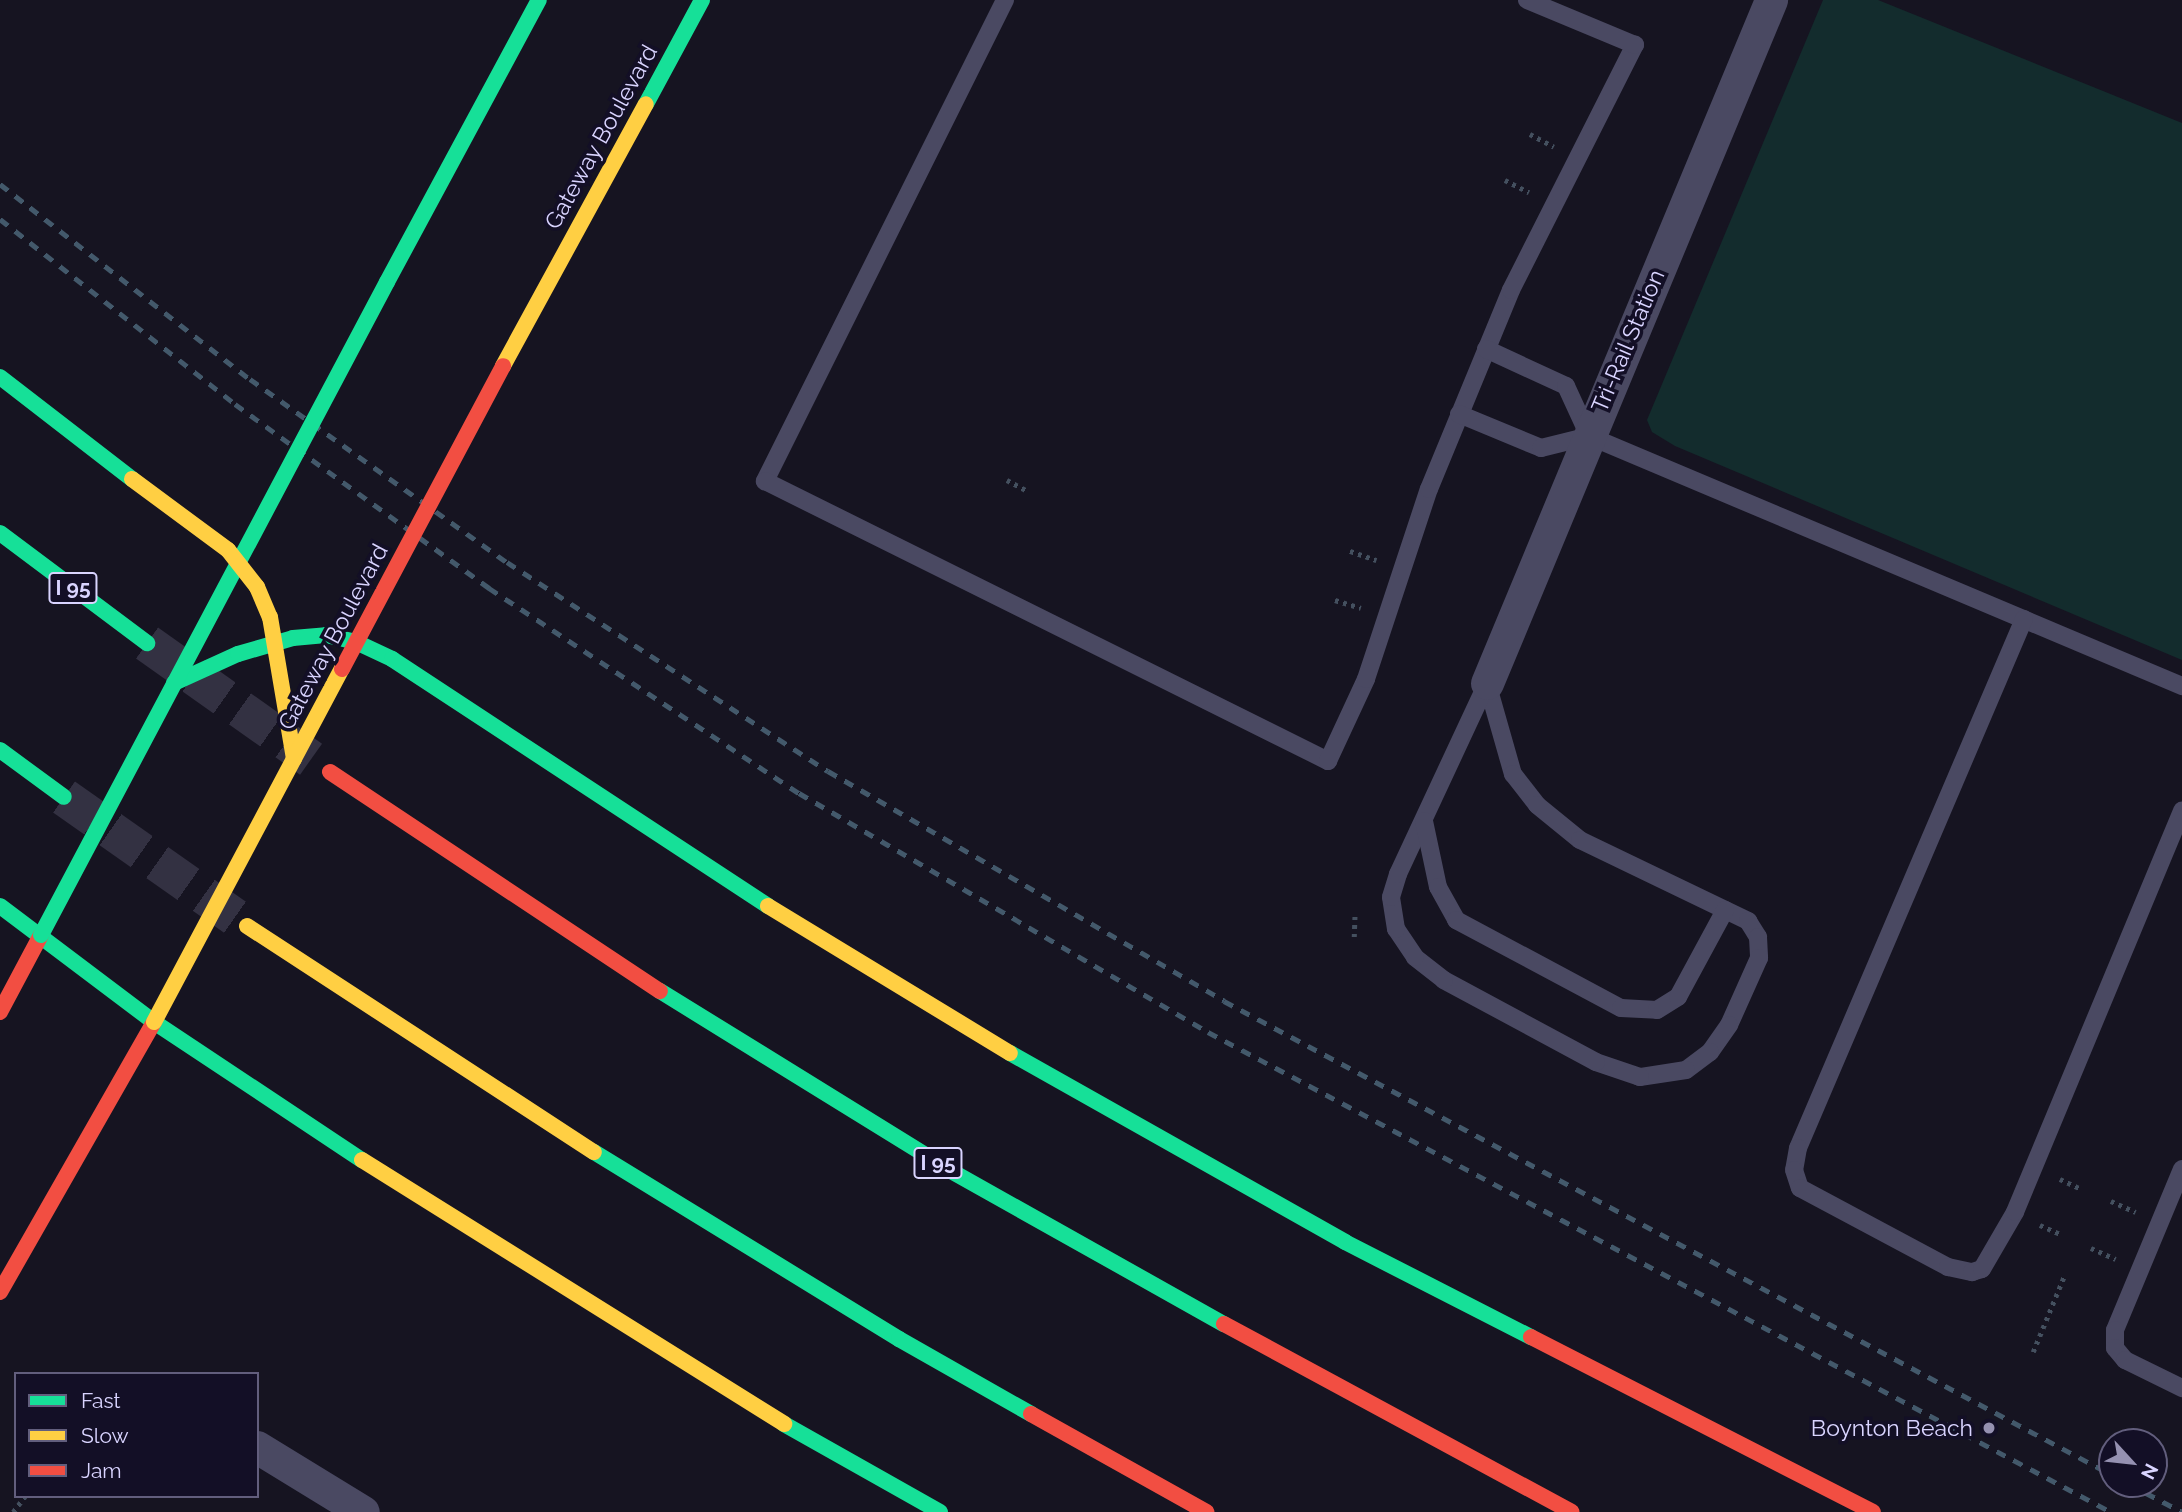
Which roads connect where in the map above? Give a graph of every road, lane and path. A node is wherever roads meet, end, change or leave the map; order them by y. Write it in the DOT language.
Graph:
graph roads {
  1 [pos="539,0"];
  2 [pos="702,0"];
  3 [pos="1004,0"];
  4 [pos="1527,0"];
  5 [pos="1771,0"];
  6 [pos="1530,134"];
  7 [pos="1559,150"];
  8 [pos="1505,180"];
  9 [pos="1535,195"];
  10 [pos="1486,349"];
  11 [pos="0,377"];
  12 [pos="1459,414"];
  13 [pos="1589,436"];
  14 [pos="1007,480"];
  15 [pos="1028,491"];
  16 [pos="0,533"];
  17 [pos="1350,551"];
  18 [pos="239,561"];
  19 [pos="1381,562"];
  20 [pos="1335,600"];
  21 [pos="1365,609"];
  22 [pos="2024,619"];
  23 [pos="356,642"];
  24 [pos="147,643"];
  25 [pos="275,643"];
  26 [pos="174,683"];
  27 [pos="1487,683"];
  28 [pos="2182,686"];
  29 [pos="0,750"];
  30 [pos="294,759"];
  31 [pos="330,772"];
  32 [pos="64,797"];
  33 [pos="2182,810"];
  34 [pos="1424,821"];
  35 [pos="0,906"];
  36 [pos="1726,910"];
  37 [pos="1355,912"];
  38 [pos="247,926"];
  39 [pos="41,935"];
  40 [pos="1354,937"];
  41 [pos="0,1012"];
  42 [pos="154,1022"];
  43 [pos="2182,1169"];
  44 [pos="2051,1175"];
  45 [pos="2081,1189"];
  46 [pos="2111,1201"];
  47 [pos="2139,1213"];
  48 [pos="2031,1221"];
  49 [pos="2062,1236"];
  50 [pos="2091,1248"];
  51 [pos="2120,1261"];
  52 [pos="2065,1274"];
  53 [pos="0,1292"];
  54 [pos="2033,1352"];
  55 [pos="2182,1388"];
  56 [pos="259,1448"];
  57 [pos="363,1512"];
  58 [pos="940,1512"];
  59 [pos="1206,1512"];
  60 [pos="1572,1512"];
  61 [pos="1873,1512"];
  1 -- 18 [label="main road, bridge"];
  2 -- 23 [label="main road, Gateway Boulevard, bridge"];
  3 -- 12 [label="lane"];
  4 -- 10 [label="lane"];
  5 -- 13 [label="street, Tri-Rail Station"];
  6 -- 7 [label="path"];
  8 -- 9 [label="path"];
  10 -- 12 [label="lane"];
  10 -- 13 [label="lane"];
  11 -- 18 [label="main road, bridge"];
  12 -- 13 [label="lane"];
  13 -- 22 [label="lane"];
  13 -- 27 [label="street, Tri-Rail Station"];
  14 -- 15 [label="path"];
  16 -- 24 [label="main road, I 95"];
  17 -- 19 [label="path"];
  18 -- 25 [label="main road, bridge"];
  18 -- 26 [label="main road, bridge"];
  20 -- 21 [label="path"];
  22 -- 28 [label="lane"];
  22 -- 33 [label="lane"];
  23 -- 25 [label="main road, bridge"];
  23 -- 30 [label="main road, Gateway Boulevard, bridge"];
  23 -- 61 [label="main road"];
  25 -- 26 [label="main road, bridge"];
  25 -- 30 [label="main road, bridge"];
  26 -- 39 [label="main road, bridge"];
  27 -- 34 [label="lane"];
  27 -- 36 [label="lane"];
  29 -- 32 [label="main road"];
  30 -- 42 [label="main road, Gateway Boulevard, bridge"];
  31 -- 60 [label="main road, I 95"];
  34 -- 36 [label="lane"];
  34 -- 36 [label="lane"];
  35 -- 39 [label="main road"];
  37 -- 40 [label="path"];
  38 -- 59 [label="main road"];
  39 -- 41 [label="main road"];
  39 -- 42 [label="main road"];
  42 -- 53 [label="main road, Gateway Boulevard"];
  42 -- 58 [label="main road"];
  43 -- 55 [label="lane"];
  44 -- 45 [label="path"];
  46 -- 47 [label="path"];
  48 -- 49 [label="path"];
  50 -- 51 [label="path"];
  52 -- 54 [label="path"];
  56 -- 57 [label="street"];
}
